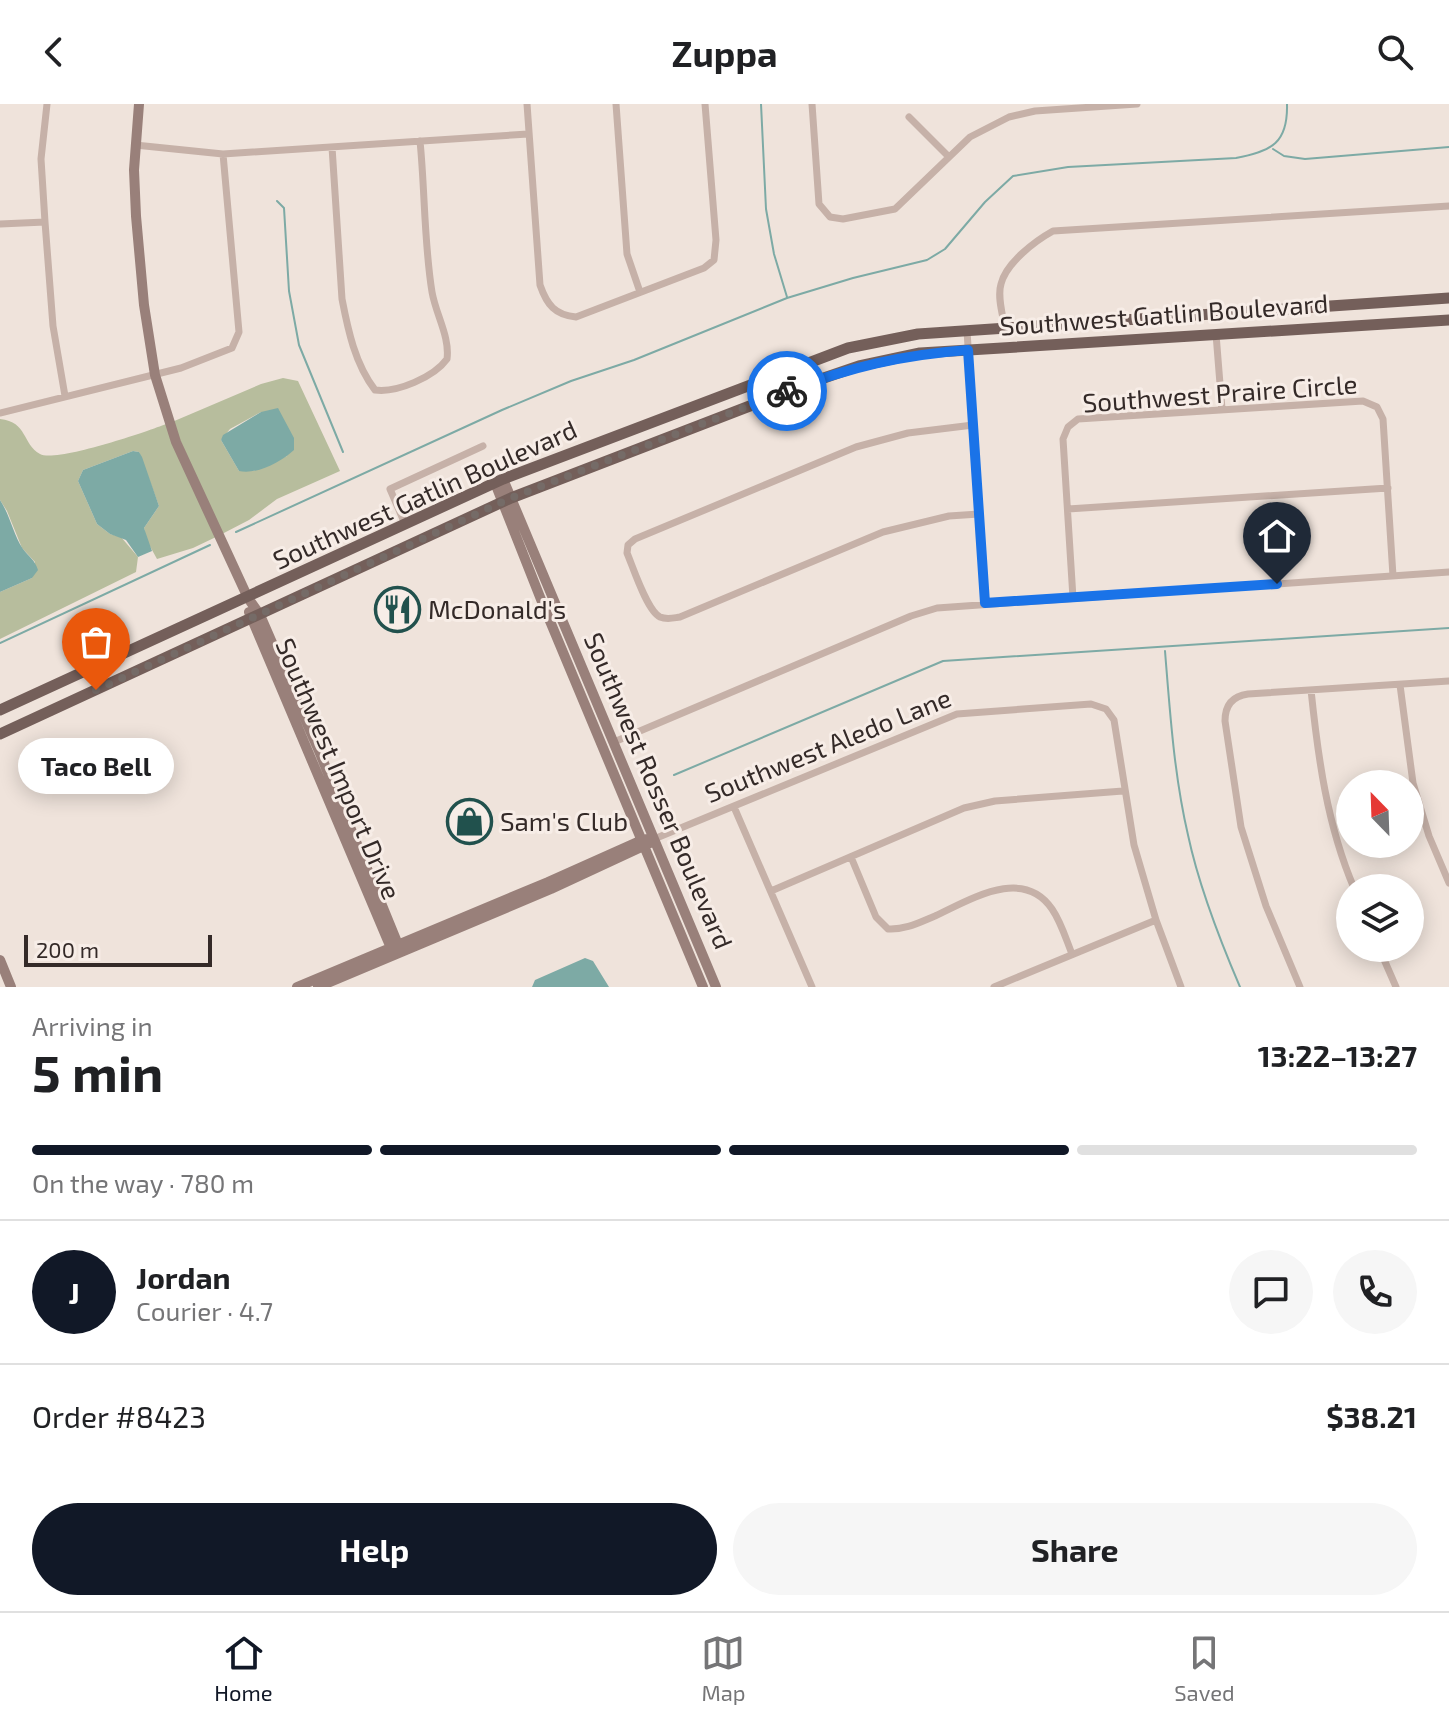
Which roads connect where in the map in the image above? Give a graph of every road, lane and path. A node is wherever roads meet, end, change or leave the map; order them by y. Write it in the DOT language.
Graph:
graph roads {
  1 [pos="47,104"];
  2 [pos="139,104"];
  3 [pos="527,104"];
  4 [pos="616,104"];
  5 [pos="705,104"];
  6 [pos="812,104"];
  7 [pos="1137,104"];
  8 [pos="909,117"];
  9 [pos="528,134"];
  10 [pos="420,141"];
  11 [pos="135,145"];
  12 [pos="332,147"];
  13 [pos="223,154"];
  14 [pos="948,156"];
  15 [pos="1449,206"];
  16 [pos="45,222"];
  17 [pos="0,224"];
  18 [pos="640,292"];
  19 [pos="1449,298"];
  20 [pos="1449,320"];
  21 [pos="1005,329"];
  22 [pos="967,331"];
  23 [pos="1216,334"];
  24 [pos="968,350"];
  25 [pos="155,375"];
  26 [pos="65,396"];
  27 [pos="1222,409"];
  28 [pos="0,413"];
  29 [pos="973,425"];
  30 [pos="483,446"];
  31 [pos="499,481"];
  32 [pos="1388,488"];
  33 [pos="507,499"];
  34 [pos="1068,509"];
  35 [pos="979,514"];
  36 [pos="405,524"];
  37 [pos="1449,572"];
  38 [pos="1393,576"];
  39 [pos="248,598"];
  40 [pos="1073,598"];
  41 [pos="985,603"];
  42 [pos="255,617"];
  43 [pos="1449,681"];
  44 [pos="1400,685"];
  45 [pos="1311,690"];
  46 [pos="0,710"];
  47 [pos="0,734"];
  48 [pos="614,742"];
  49 [pos="1123,791"];
  50 [pos="734,807"];
  51 [pos="654,839"];
  52 [pos="643,844"];
  53 [pos="851,857"];
  54 [pos="1350,874"];
  55 [pos="1449,883"];
  56 [pos="771,891"];
  57 [pos="1156,920"];
  58 [pos="396,950"];
  59 [pos="1072,954"];
  60 [pos="0,960"];
  61 [pos="1385,962"];
  62 [pos="11,987"];
  63 [pos="297,987"];
  64 [pos="318,987"];
  65 [pos="703,987"];
  66 [pos="716,987"];
  67 [pos="812,987"];
  68 [pos="994,987"];
  69 [pos="1181,987"];
  70 [pos="1300,987"];
  71 [pos="1396,987"];
  1 -- 16 [label="street"];
  2 -- 11 [label="street, Southwest Import Drive"];
  3 -- 9 [label="street"];
  4 -- 18 [label="street"];
  5 -- 18 [label="street"];
  6 -- 14 [label="street"];
  7 -- 14 [label="street"];
  8 -- 14 [label="street"];
  9 -- 10 [label="street"];
  9 -- 18 [label="street"];
  10 -- 12 [label="street"];
  10 -- 12 [label="street"];
  11 -- 13 [label="street"];
  11 -- 25 [label="street, Southwest Import Drive"];
  12 -- 13 [label="street"];
  13 -- 25 [label="street"];
  15 -- 21 [label="street"];
  16 -- 17 [label="street"];
  16 -- 26 [label="street"];
  19 -- 21 [label="main road, Southwest Gatlin Boulevard"];
  20 -- 23 [label="main road, Southwest Gatlin Boulevard"];
  21 -- 22 [label="main road, Southwest Gatlin Boulevard"];
  22 -- 24 [label="street"];
  22 -- 31 [label="main road, Southwest Gatlin Boulevard"];
  23 -- 24 [label="main road, Southwest Gatlin Boulevard"];
  23 -- 27 [label="street"];
  24 -- 29 [label="street"];
  24 -- 33 [label="main road, Southwest Gatlin Boulevard"];
  25 -- 26 [label="street"];
  25 -- 39 [label="street, Southwest Import Drive"];
  26 -- 28 [label="street"];
  27 -- 32 [label="street, Southwest Praire Circle"];
  27 -- 34 [label="street, Southwest Praire Circle"];
  29 -- 35 [label="street"];
  29 -- 35 [label="street"];
  30 -- 36 [label="street"];
  31 -- 33 [label="street, Southwest Rosser Boulevard"];
  31 -- 36 [label="main road, Southwest Gatlin Boulevard"];
  32 -- 34 [label="street"];
  32 -- 38 [label="street, Southwest Praire Circle"];
  33 -- 42 [label="main road, Southwest Gatlin Boulevard"];
  33 -- 48 [label="street, Southwest Rosser Boulevard"];
  33 -- 52 [label="street, Southwest Rosser Boulevard"];
  34 -- 40 [label="street, Southwest Praire Circle"];
  35 -- 41 [label="street"];
  36 -- 39 [label="main road, Southwest Gatlin Boulevard"];
  37 -- 38 [label="street"];
  38 -- 40 [label="street"];
  39 -- 42 [label="street, Southwest Import Drive"];
  39 -- 46 [label="main road, Southwest Gatlin Boulevard"];
  40 -- 41 [label="street"];
  41 -- 48 [label="street"];
  42 -- 47 [label="main road, Southwest Gatlin Boulevard"];
  42 -- 58 [label="street, Southwest Import Drive"];
  43 -- 44 [label="street"];
  44 -- 45 [label="street"];
  44 -- 55 [label="street"];
  45 -- 54 [label="street"];
  45 -- 70 [label="street"];
  48 -- 51 [label="street, Southwest Rosser Boulevard"];
  49 -- 50 [label="street, Southwest Aledo Lane"];
  49 -- 53 [label="street"];
  49 -- 57 [label="street"];
  50 -- 51 [label="street, Southwest Aledo Lane"];
  50 -- 56 [label="street"];
  51 -- 52 [label="street, Southwest Aledo Lane"];
  51 -- 66 [label="street, Southwest Rosser Boulevard"];
  52 -- 58 [label="street, Southwest Aledo Lane"];
  52 -- 65 [label="street, Southwest Rosser Boulevard"];
  53 -- 56 [label="street"];
  53 -- 59 [label="street"];
  56 -- 67 [label="street"];
  57 -- 59 [label="street"];
  57 -- 69 [label="street"];
  58 -- 63 [label="street, Southwest Aledo Lane"];
  58 -- 64 [label="street, Southwest Aledo Lane"];
  59 -- 68 [label="street"];
  60 -- 62 [label="street"];
  61 -- 71 [label="street"];
}
